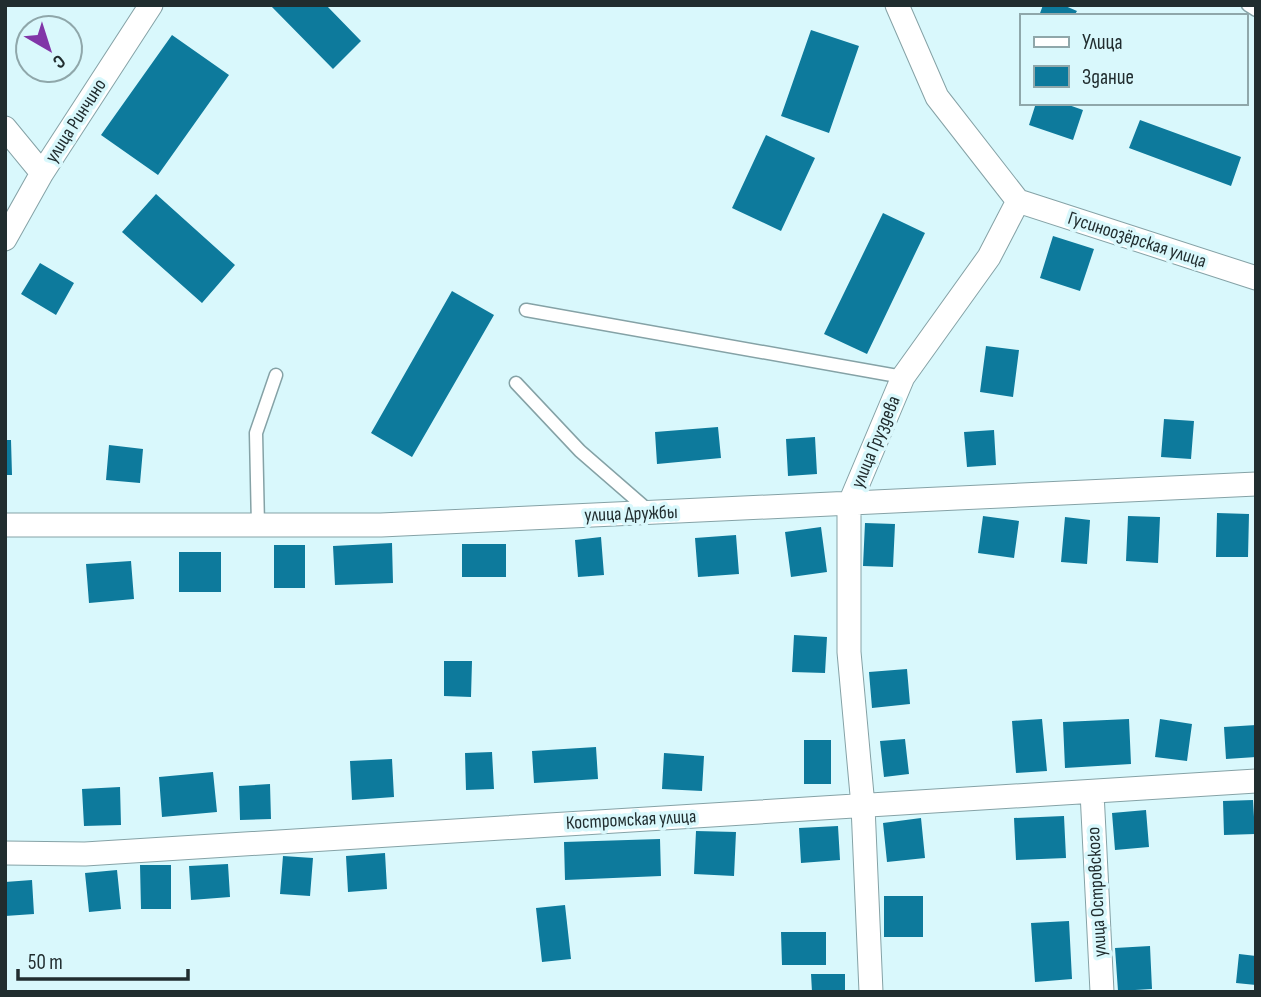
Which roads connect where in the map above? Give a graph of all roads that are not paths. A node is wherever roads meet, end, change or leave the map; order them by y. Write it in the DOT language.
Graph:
graph roads {
  1 [pos="151,5"];
  2 [pos="897,5"];
  3 [pos="1248,5"];
  4 [pos="1256,10"];
  5 [pos="5,128"];
  6 [pos="42,173"];
  7 [pos="1018,201"];
  8 [pos="5,239"];
  9 [pos="1256,278"];
  10 [pos="526,310"];
  11 [pos="276,375"];
  12 [pos="903,377"];
  13 [pos="516,383"];
  14 [pos="1256,484"];
  15 [pos="849,505"];
  16 [pos="651,513"];
  17 [pos="5,525"];
  18 [pos="258,526"];
  19 [pos="1256,781"];
  20 [pos="1092,792"];
  21 [pos="863,806"];
  22 [pos="5,853"];
  23 [pos="871,992"];
  24 [pos="1102,992"];
  1 -- 6 [label="street, улица Ринчино"];
  2 -- 7 [label="street"];
  3 -- 4 [label="lane"];
  5 -- 6 [label="street"];
  6 -- 8 [label="street, улица Ринчино"];
  7 -- 9 [label="street, Гусиноозёрская улица"];
  7 -- 12 [label="street, улица Груздева"];
  10 -- 12 [label="lane"];
  11 -- 18 [label="lane"];
  12 -- 15 [label="street, улица Груздева"];
  13 -- 16 [label="lane"];
  14 -- 15 [label="street, улица Дружбы"];
  15 -- 16 [label="street, улица Дружбы"];
  15 -- 21 [label="street, улица Груздева"];
  16 -- 18 [label="street, улица Дружбы"];
  17 -- 18 [label="street, улица Дружбы"];
  19 -- 20 [label="street, Костромская улица"];
  20 -- 21 [label="street, Костромская улица"];
  20 -- 24 [label="street, улица Островского"];
  21 -- 22 [label="street, Костромская улица"];
  21 -- 23 [label="street, улица Груздева"];
}
